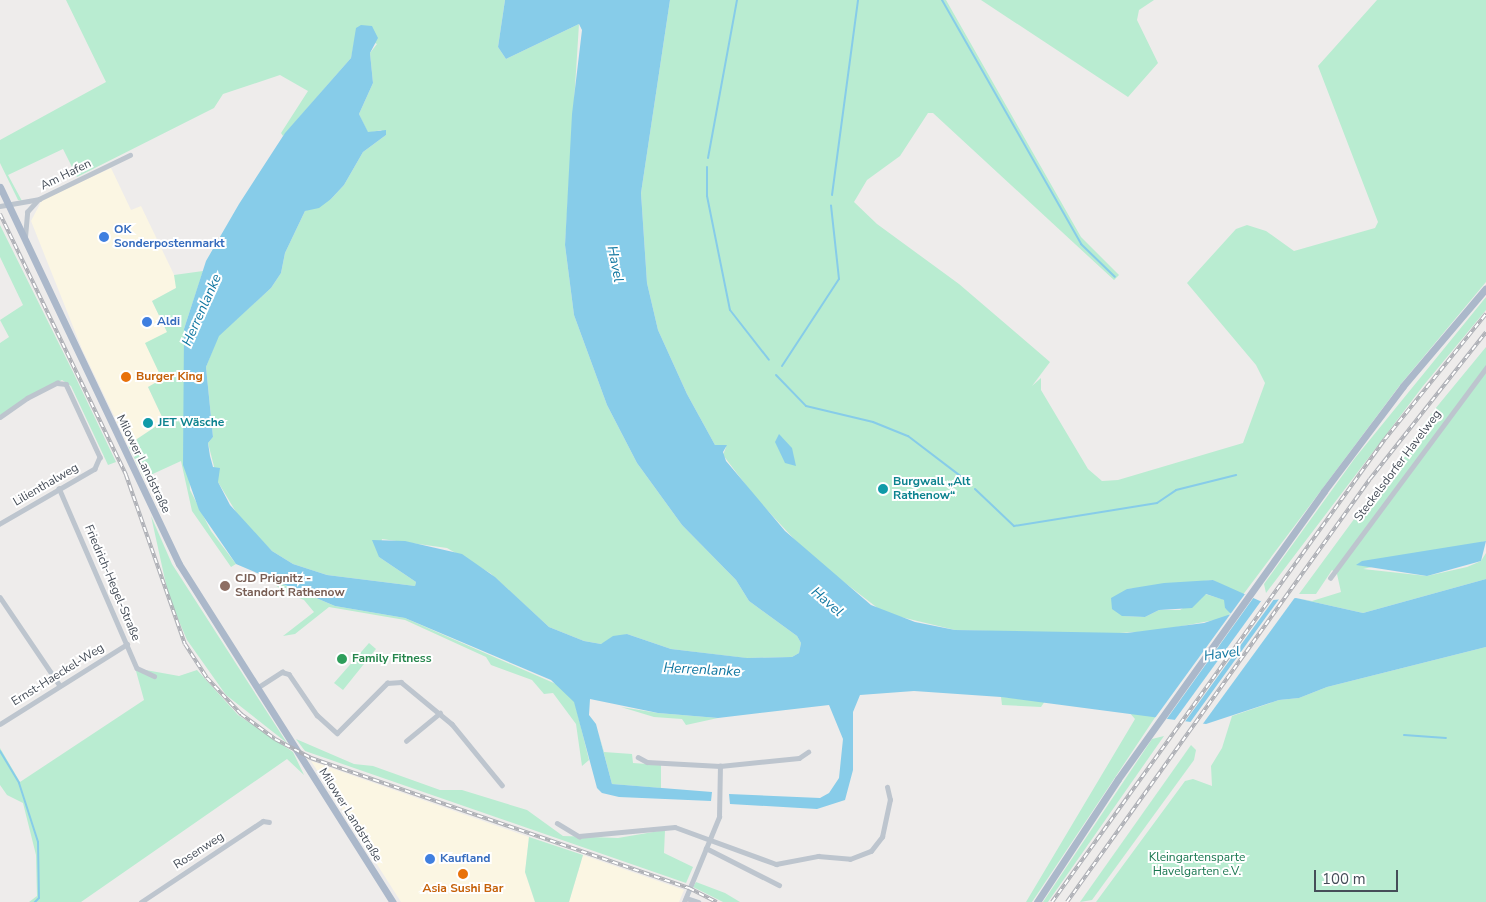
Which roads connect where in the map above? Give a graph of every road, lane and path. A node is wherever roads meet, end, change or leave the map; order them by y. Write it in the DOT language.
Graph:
graph roads {
  1 [pos="130,155"];
  2 [pos="0,187"];
  3 [pos="39,199"];
  4 [pos="0,206"];
  5 [pos="10,206"];
  6 [pos="26,241"];
  7 [pos="1486,288"];
  8 [pos="1486,368"];
  9 [pos="0,417"];
  10 [pos="59,488"];
  11 [pos="0,524"];
  12 [pos="1330,578"];
  13 [pos="0,597"];
  14 [pos="127,644"];
  15 [pos="154,676"];
  16 [pos="59,684"];
  17 [pos="257,688"];
  18 [pos="440,713"];
  19 [pos="0,724"];
  20 [pos="406,741"];
  21 [pos="808,752"];
  22 [pos="638,757"];
  23 [pos="720,766"];
  24 [pos="502,785"];
  25 [pos="887,787"];
  26 [pos="269,822"];
  27 [pos="557,823"];
  28 [pos="710,840"];
  29 [pos="706,848"];
  30 [pos="779,885"];
  31 [pos="685,900"];
  32 [pos="141,902"];
  33 [pos="393,902"];
  34 [pos="698,902"];
  35 [pos="1037,902"];
  1 -- 3 [label="street, Am Hafen"];
  2 -- 5 [label="main road, Milower Landstraße"];
  3 -- 5 [label="street, Am Hafen"];
  3 -- 6 [label="street, Milower Landstraße"];
  4 -- 5 [label="street, Am Hafen"];
  5 -- 6 [label="main road, Milower Landstraße"];
  6 -- 17 [label="main road, Milower Landstraße"];
  7 -- 35 [label="main road"];
  8 -- 12 [label="street, Steckelsdorfer Havelweg"];
  9 -- 10 [label="street, Lilienthalweg"];
  10 -- 11 [label="street, Lilienthalweg"];
  10 -- 14 [label="street, Friedrich-Hegel-Straße"];
  13 -- 16 [label="street"];
  14 -- 15 [label="street, Friedrich-Hegel-Straße"];
  14 -- 16 [label="street, Ernst-Haeckel-Weg"];
  16 -- 19 [label="street, Ernst-Haeckel-Weg"];
  17 -- 18 [label="street"];
  17 -- 33 [label="main road, Milower Landstraße"];
  18 -- 20 [label="street"];
  18 -- 24 [label="street"];
  21 -- 23 [label="street"];
  22 -- 23 [label="street"];
  23 -- 28 [label="street"];
  25 -- 28 [label="street"];
  26 -- 32 [label="street, Rosenweg"];
  27 -- 28 [label="street"];
  28 -- 29 [label="street"];
  29 -- 30 [label="street"];
  29 -- 31 [label="street"];
  31 -- 34 [label="street"];
}
